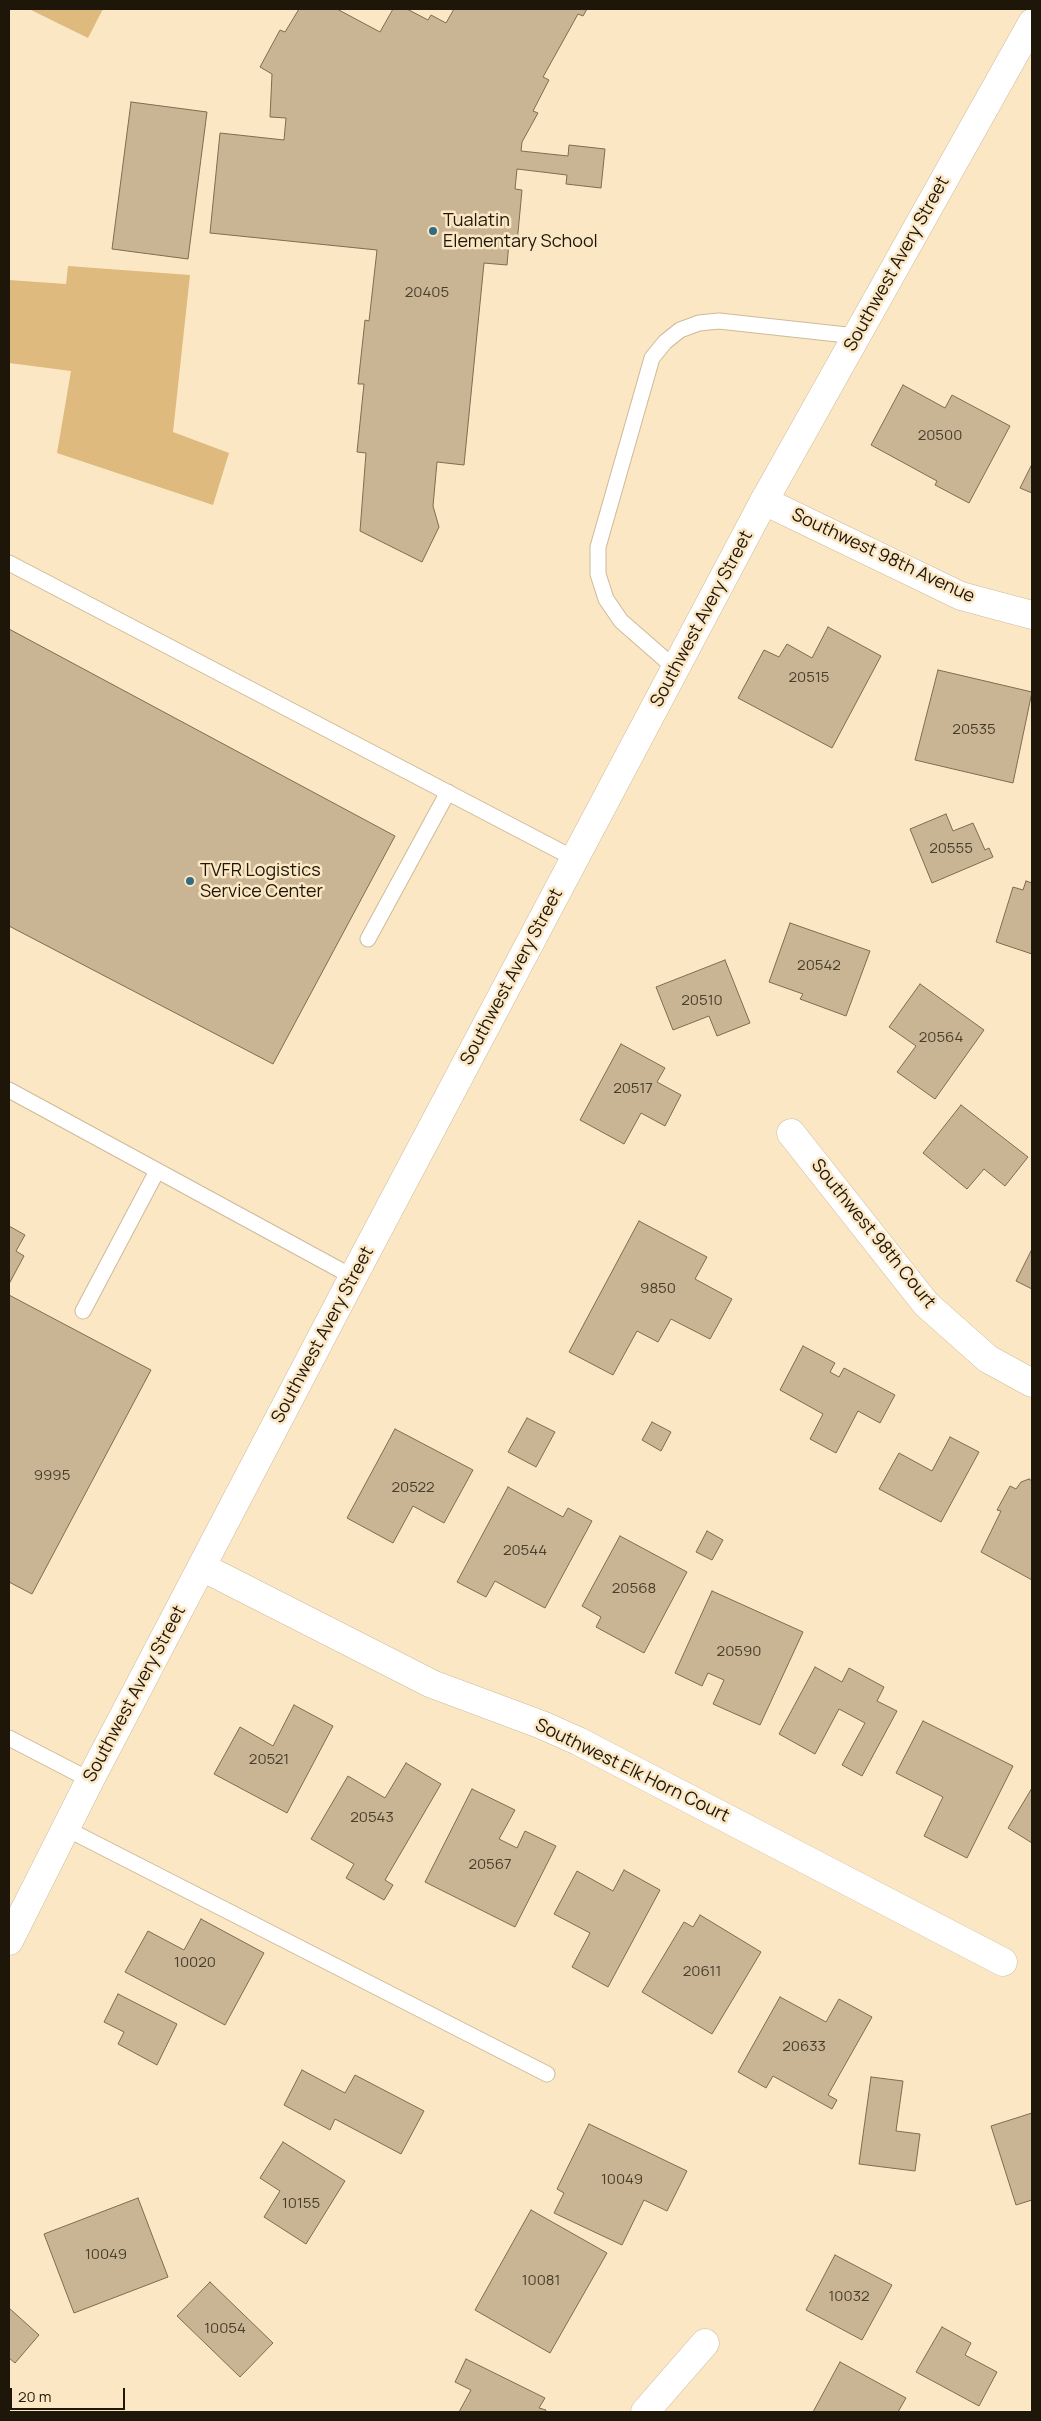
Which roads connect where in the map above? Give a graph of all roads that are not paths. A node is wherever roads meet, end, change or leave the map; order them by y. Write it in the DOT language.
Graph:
graph roads {
  1 [pos="1031,28"];
  2 [pos="856,336"];
  3 [pos="764,501"];
  4 [pos="9,563"];
  5 [pos="1032,615"];
  6 [pos="676,669"];
  7 [pos="448,792"];
  8 [pos="575,859"];
  9 [pos="368,939"];
  10 [pos="9,1090"];
  11 [pos="791,1133"];
  12 [pos="157,1170"];
  13 [pos="353,1277"];
  14 [pos="83,1311"];
  15 [pos="1032,1383"];
  16 [pos="202,1567"];
  17 [pos="9,1738"];
  18 [pos="90,1780"];
  19 [pos="65,1828"];
  20 [pos="9,1940"];
  21 [pos="1003,1962"];
  22 [pos="547,2074"];
  23 [pos="706,2343"];
  24 [pos="645,2412"];
  1 -- 2 [label="main road, Southwest Avery Street"];
  2 -- 3 [label="main road, Southwest Avery Street"];
  2 -- 6 [label="lane"];
  3 -- 5 [label="main road, Southwest 98th Avenue"];
  3 -- 6 [label="main road, Southwest Avery Street"];
  4 -- 7 [label="lane"];
  6 -- 8 [label="main road, Southwest Avery Street"];
  7 -- 8 [label="lane"];
  7 -- 9 [label="lane"];
  8 -- 13 [label="main road, Southwest Avery Street"];
  10 -- 12 [label="lane"];
  11 -- 15 [label="main road, Southwest 98th Court"];
  12 -- 13 [label="lane"];
  12 -- 14 [label="lane"];
  13 -- 16 [label="main road, Southwest Avery Street"];
  16 -- 18 [label="main road, Southwest Avery Street"];
  16 -- 21 [label="main road, Southwest Elk Horn Court"];
  17 -- 18 [label="lane"];
  18 -- 19 [label="main road, Southwest Avery Street"];
  19 -- 20 [label="main road, Southwest Avery Street"];
  19 -- 22 [label="lane"];
  23 -- 24 [label="main road"];
}
